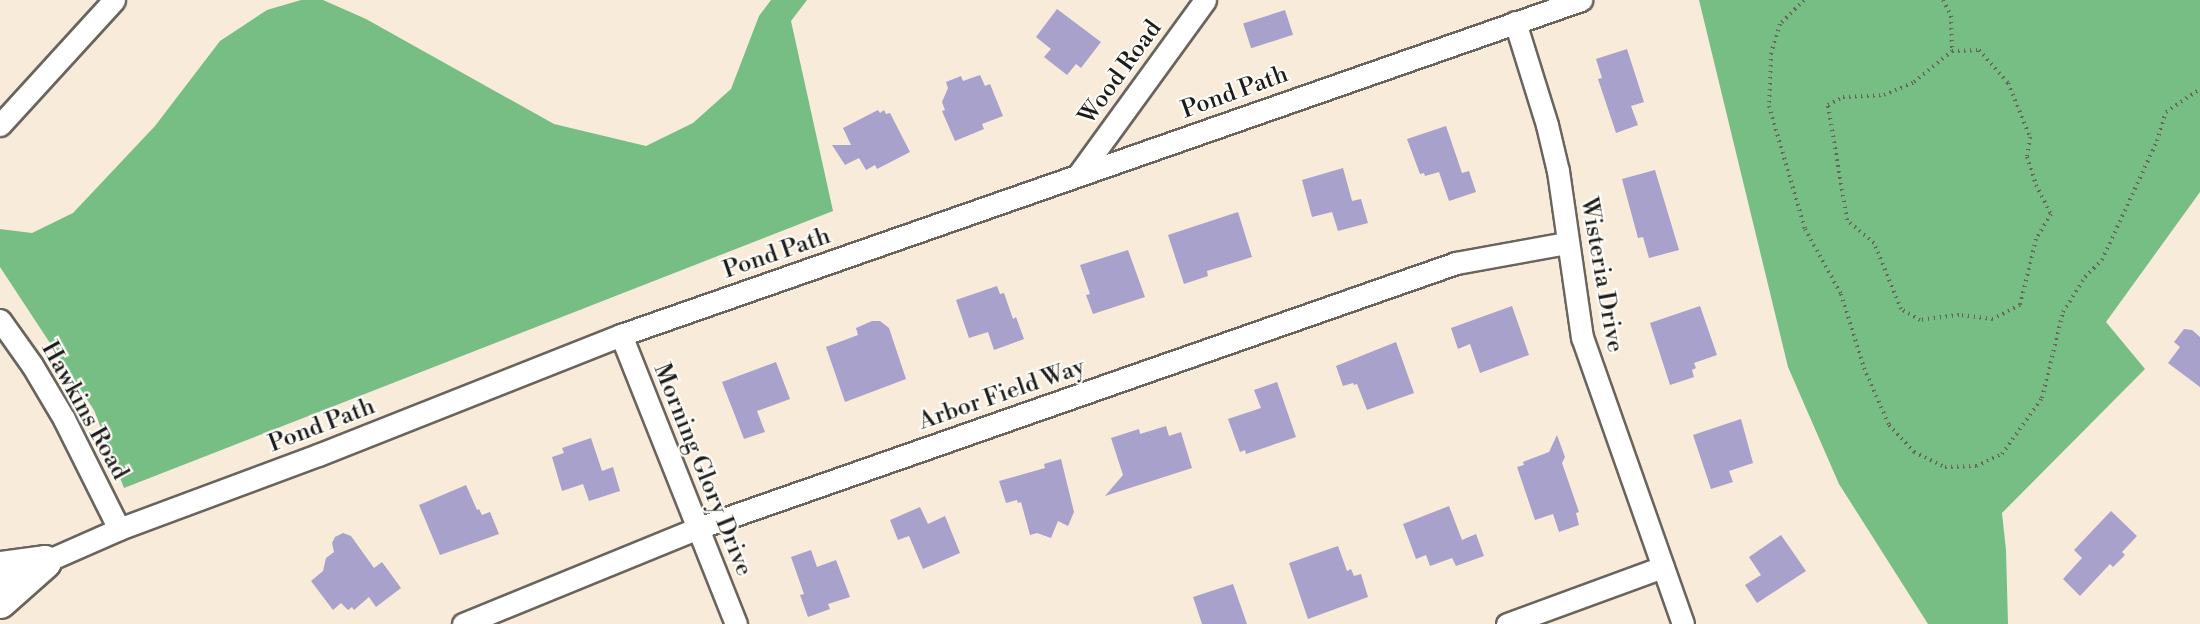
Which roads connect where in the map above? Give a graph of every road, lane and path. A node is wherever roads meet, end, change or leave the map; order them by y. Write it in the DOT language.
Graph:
graph roads {
  1 [pos="114,0"];
  2 [pos="1205,0"];
  3 [pos="1581,0"];
  4 [pos="1804,0"];
  5 [pos="1943,0"];
  6 [pos="1515,22"];
  7 [pos="1952,51"];
  8 [pos="2200,89"];
  9 [pos="0,125"];
  10 [pos="1078,176"];
  11 [pos="1566,243"];
  12 [pos="0,320"];
  13 [pos="621,335"];
  14 [pos="698,528"];
  15 [pos="118,529"];
  16 [pos="45,562"];
  17 [pos="1663,567"];
  18 [pos="0,568"];
  19 [pos="0,582"];
  20 [pos="0,602"];
  21 [pos="463,624"];
  22 [pos="736,624"];
  23 [pos="1507,624"];
  24 [pos="1683,624"];
  1 -- 9 [label="street"];
  2 -- 10 [label="street, Wood Road"];
  3 -- 6 [label="street, Pond Path"];
  4 -- 8 [label="path"];
  5 -- 7 [label="path"];
  6 -- 10 [label="street, Pond Path"];
  6 -- 11 [label="street, Wisteria Drive"];
  7 -- 7 [label="path"];
  10 -- 13 [label="street, Pond Path"];
  11 -- 14 [label="street, Arbor Field Way"];
  11 -- 17 [label="street, Wisteria Drive"];
  12 -- 15 [label="street, Hawkins Road"];
  13 -- 14 [label="street, Morning Glory Drive"];
  13 -- 15 [label="street, Pond Path"];
  14 -- 21 [label="street, Arbor Field Way"];
  14 -- 22 [label="street, Morning Glory Drive"];
  15 -- 16 [label="street, Pond Path"];
  16 -- 18 [label="highway"];
  16 -- 19 [label="street, Pond Path"];
  16 -- 20 [label="highway"];
  17 -- 23 [label="street"];
  17 -- 24 [label="street, Wisteria Drive"];
}
